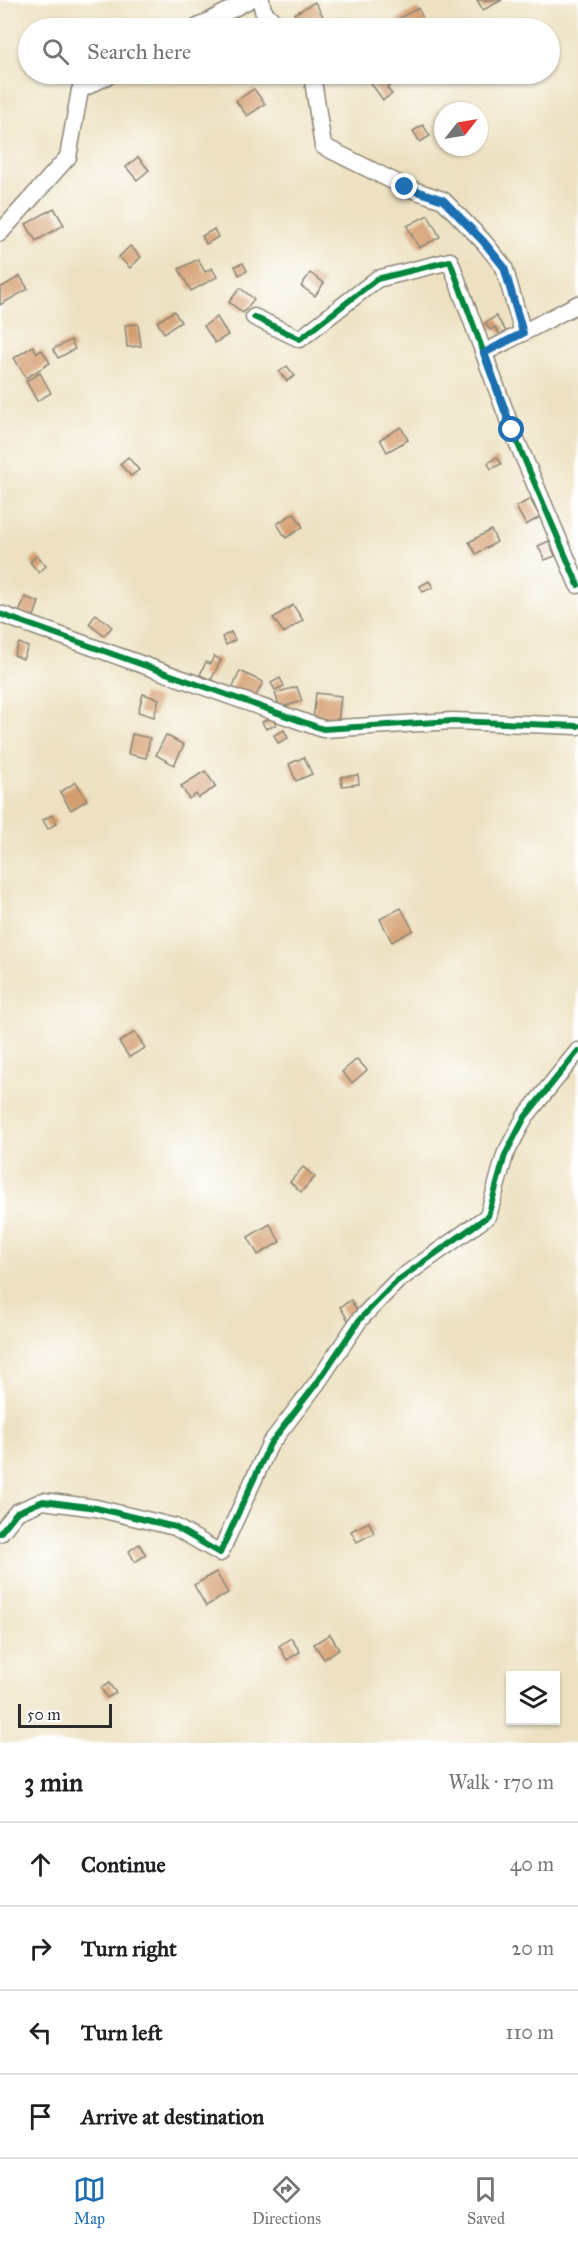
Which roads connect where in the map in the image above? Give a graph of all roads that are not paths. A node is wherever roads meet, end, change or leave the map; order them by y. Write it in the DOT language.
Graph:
graph roads {
  1 [pos="249,0"];
  2 [pos="261,0"];
  3 [pos="215,18"];
  4 [pos="270,18"];
  5 [pos="92,84"];
  6 [pos="314,84"];
  7 [pos="0,233"];
  8 [pos="578,304"];
  9 [pos="254,317"];
  10 [pos="523,333"];
  11 [pos="484,353"];
  12 [pos="578,585"];
  13 [pos="0,614"];
  14 [pos="578,726"];
  15 [pos="578,1052"];
  16 [pos="0,1533"];
  1 -- 3 [label="street"];
  2 -- 4 [label="street"];
  5 -- 7 [label="street"];
  6 -- 10 [label="street"];
  8 -- 10 [label="street"];
  9 -- 11 [label="street"];
  10 -- 11 [label="street"];
  11 -- 12 [label="street"];
  13 -- 14 [label="street"];
  15 -- 16 [label="street"];
}
